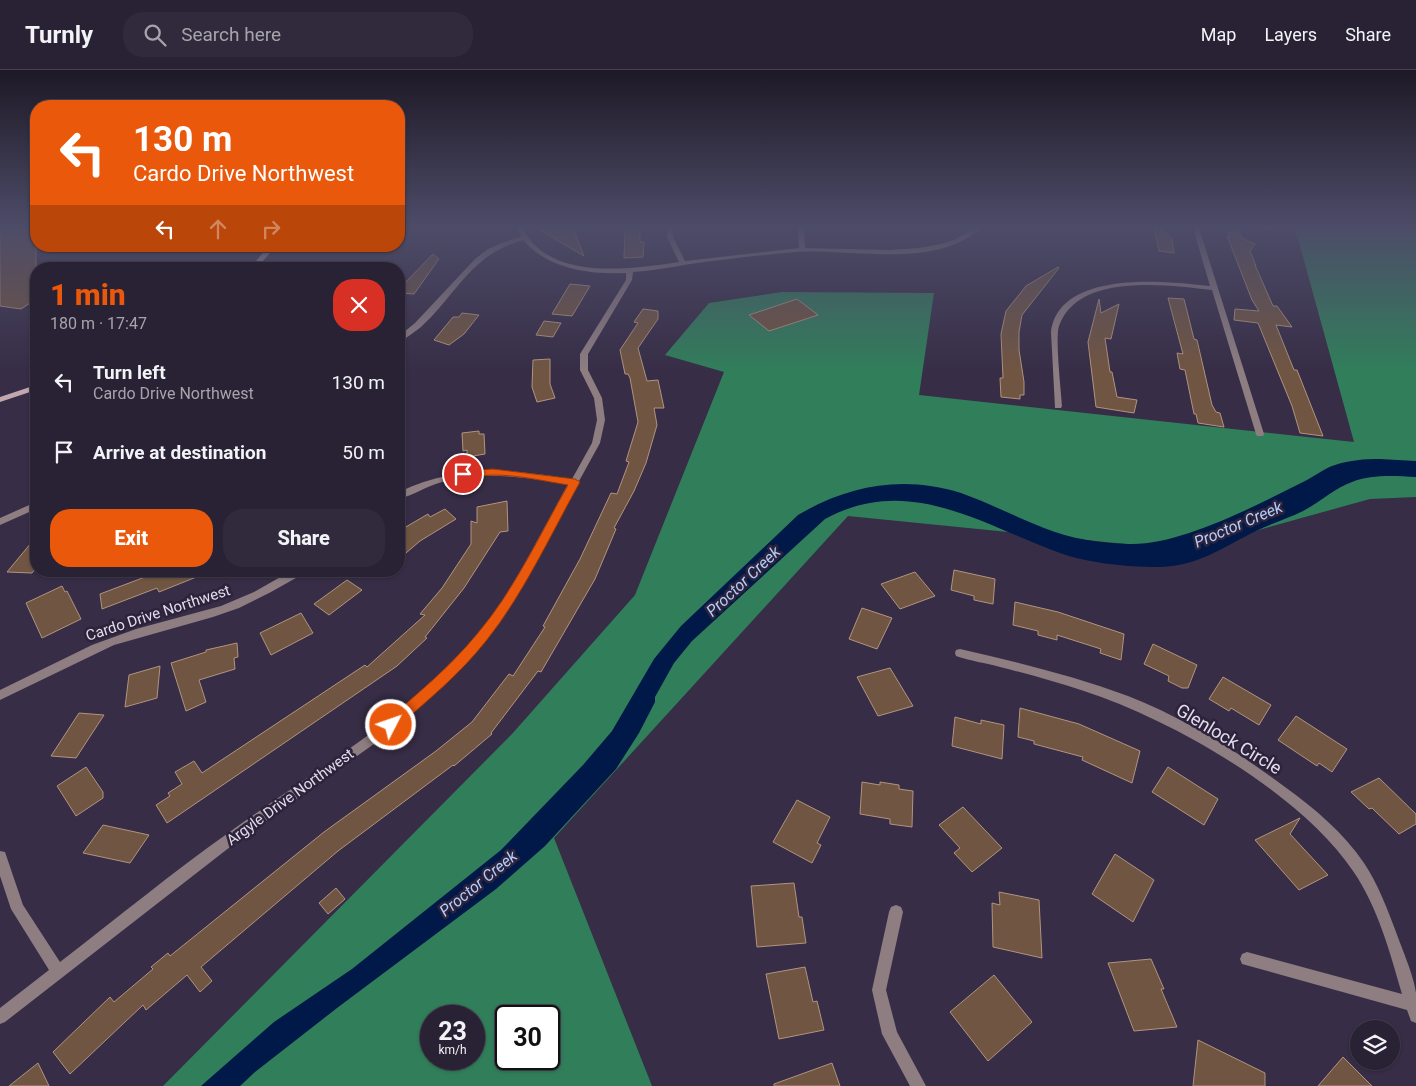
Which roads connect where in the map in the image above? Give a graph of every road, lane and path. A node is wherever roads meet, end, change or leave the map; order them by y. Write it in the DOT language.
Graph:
graph roads {
  1 [pos="463,275"];
  2 [pos="630,275"];
  3 [pos="1210,275"];
  4 [pos="1214,288"];
  5 [pos="405,334"];
  6 [pos="30,390"];
  7 [pos="0,400"];
  8 [pos="1058,406"];
  9 [pos="1260,434"];
  10 [pos="575,482"];
  11 [pos="405,493"];
  12 [pos="30,508"];
  13 [pos="0,522"];
  14 [pos="290,577"];
  15 [pos="960,653"];
  16 [pos="0,695"];
  17 [pos="0,857"];
  18 [pos="896,912"];
  19 [pos="1247,959"];
  20 [pos="58,972"];
  21 [pos="1414,1010"];
  22 [pos="0,1017"];
  23 [pos="918,1086"];
  1 -- 5 [label="street"];
  2 -- 10 [label="street, Argyle Drive Northwest"];
  3 -- 4 [label="street"];
  4 -- 8 [label="street"];
  4 -- 9 [label="street"];
  6 -- 7 [label="street"];
  10 -- 11 [label="street"];
  10 -- 20 [label="street, Argyle Drive Northwest"];
  12 -- 13 [label="street"];
  14 -- 16 [label="street, Cardo Drive Northwest"];
  15 -- 21 [label="street, Glenlock Circle"];
  17 -- 20 [label="street"];
  18 -- 23 [label="street"];
  19 -- 21 [label="street"];
  20 -- 22 [label="street, Argyle Drive Northwest"];
}
